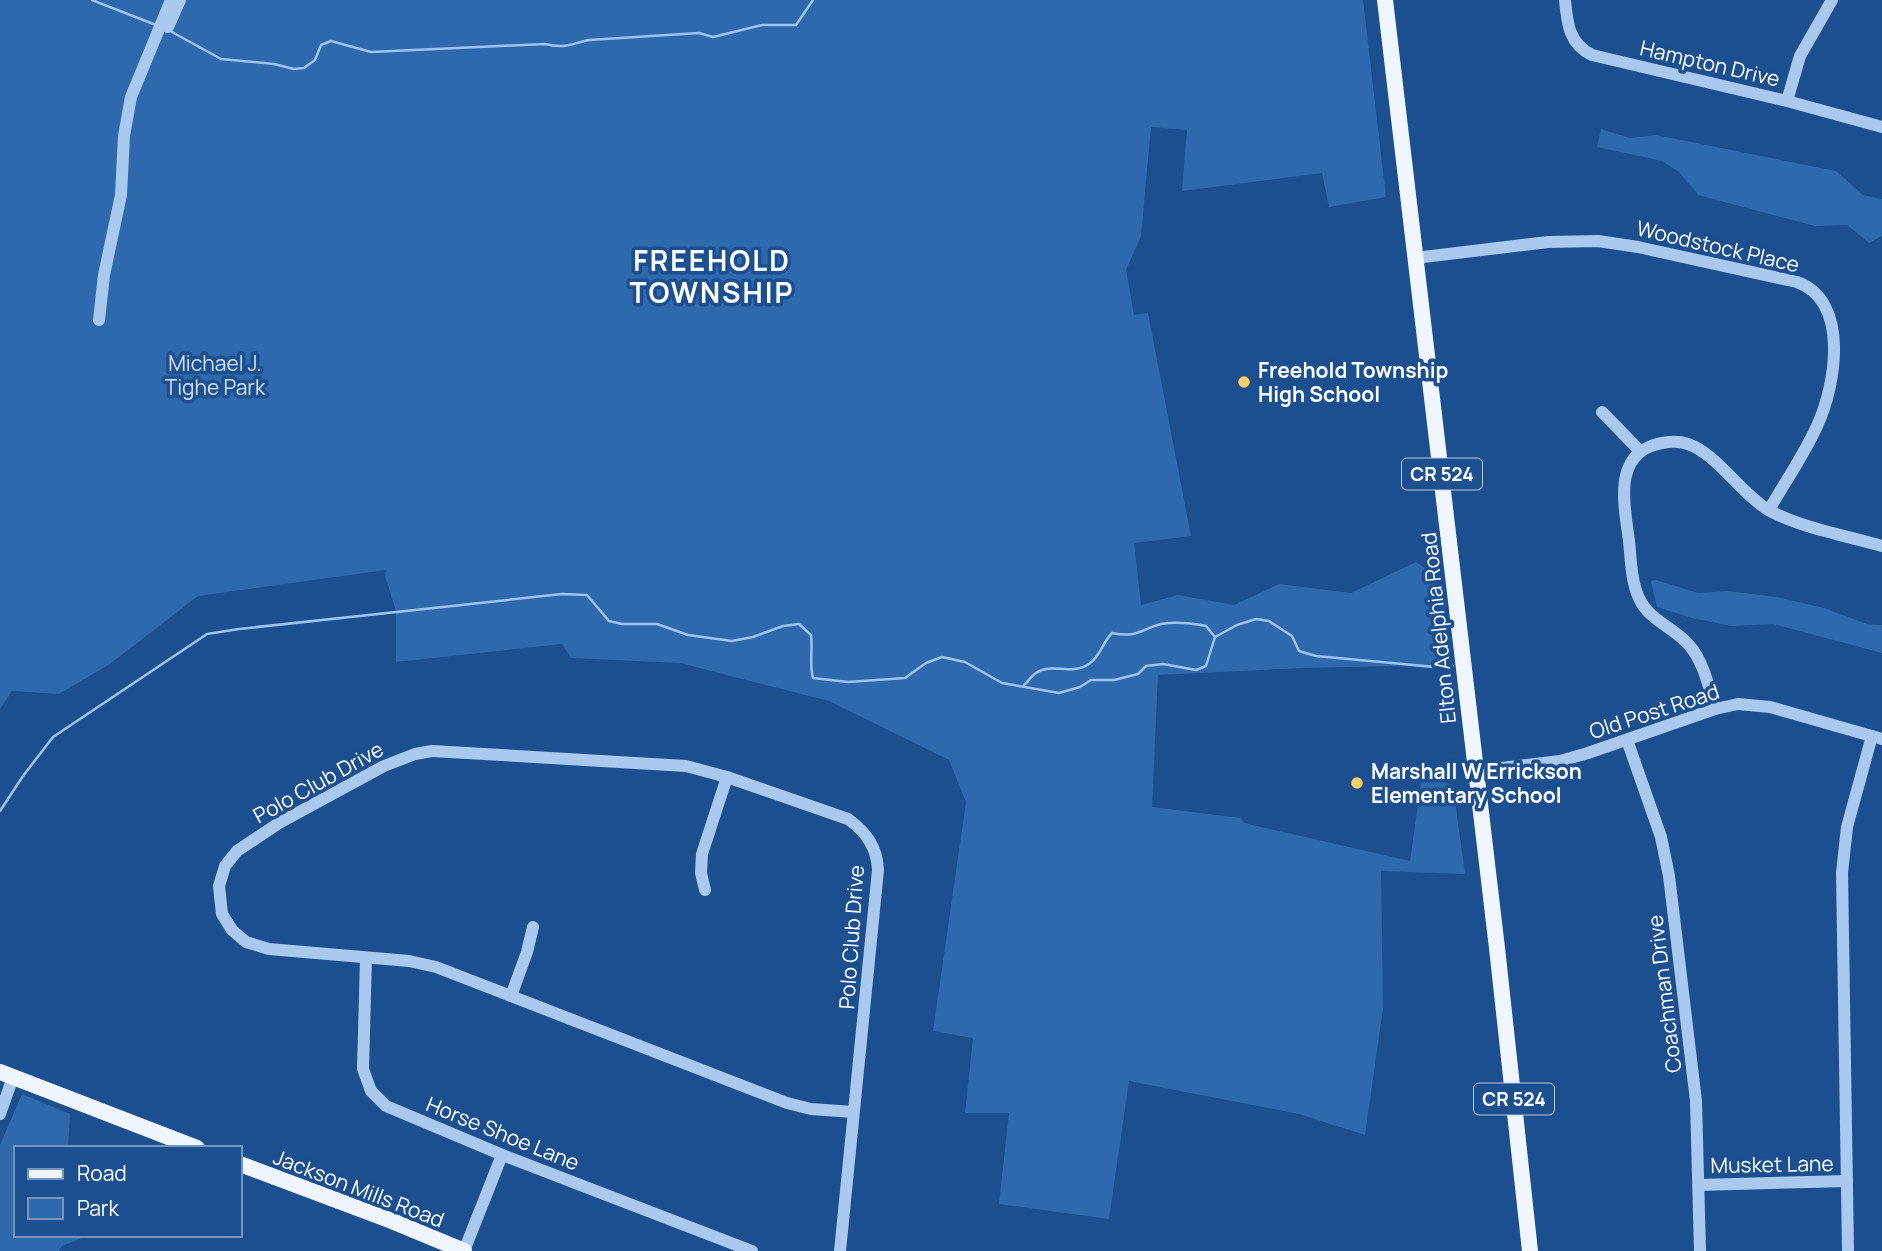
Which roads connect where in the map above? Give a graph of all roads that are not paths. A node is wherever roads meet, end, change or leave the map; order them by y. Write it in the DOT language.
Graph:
graph roads {
  1 [pos="171,0"];
  2 [pos="180,0"];
  3 [pos="1385,0"];
  4 [pos="1565,0"];
  5 [pos="1832,0"];
  6 [pos="162,29"];
  7 [pos="1787,101"];
  8 [pos="1882,127"];
  9 [pos="1415,258"];
  10 [pos="99,320"];
  11 [pos="1602,412"];
  12 [pos="1640,451"];
  13 [pos="1769,510"];
  14 [pos="1882,546"];
  15 [pos="1715,709"];
  16 [pos="1877,738"];
  17 [pos="1627,740"];
  18 [pos="1476,771"];
  19 [pos="727,777"];
  20 [pos="705,890"];
  21 [pos="533,927"];
  22 [pos="366,958"];
  23 [pos="511,996"];
  24 [pos="6,1075"];
  25 [pos="853,1112"];
  26 [pos="0,1114"];
  27 [pos="192,1146"];
  28 [pos="502,1155"];
  29 [pos="242,1165"];
  30 [pos="1847,1181"];
  31 [pos="1699,1185"];
  32 [pos="464,1251"];
  33 [pos="752,1251"];
  34 [pos="840,1251"];
  35 [pos="1530,1251"];
  36 [pos="1700,1251"];
  37 [pos="1848,1251"];
  1 -- 6 [label="street"];
  2 -- 6 [label="street"];
  3 -- 9 [label="main road, Elton Adelphia Road / CR 524"];
  4 -- 7 [label="street, Hampton Drive"];
  5 -- 7 [label="street"];
  6 -- 10 [label="street"];
  7 -- 8 [label="street, Hampton Drive"];
  9 -- 13 [label="street, Woodstock Place"];
  9 -- 18 [label="main road, Elton Adelphia Road / CR 524"];
  11 -- 12 [label="street"];
  12 -- 13 [label="street"];
  12 -- 15 [label="street"];
  13 -- 14 [label="street"];
  15 -- 16 [label="street, Old Post Road"];
  15 -- 17 [label="street, Old Post Road"];
  16 -- 30 [label="street"];
  17 -- 18 [label="street, Old Post Road"];
  17 -- 31 [label="street, Coachman Drive"];
  18 -- 35 [label="main road, Elton Adelphia Road / CR 524"];
  19 -- 20 [label="street"];
  19 -- 22 [label="street, Polo Club Drive"];
  19 -- 25 [label="street, Polo Club Drive"];
  21 -- 23 [label="street"];
  22 -- 23 [label="street, Polo Club Drive"];
  22 -- 28 [label="street, Horse Shoe Lane"];
  23 -- 25 [label="street, Polo Club Drive"];
  24 -- 26 [label="street"];
  24 -- 27 [label="main road"];
  25 -- 34 [label="street, Polo Club Drive"];
  28 -- 32 [label="street"];
  28 -- 33 [label="street, Horse Shoe Lane"];
  29 -- 32 [label="main road, Jackson Mills Road"];
  30 -- 31 [label="street, Musket Lane"];
  30 -- 37 [label="street"];
  31 -- 36 [label="street, Coachman Drive"];
}
